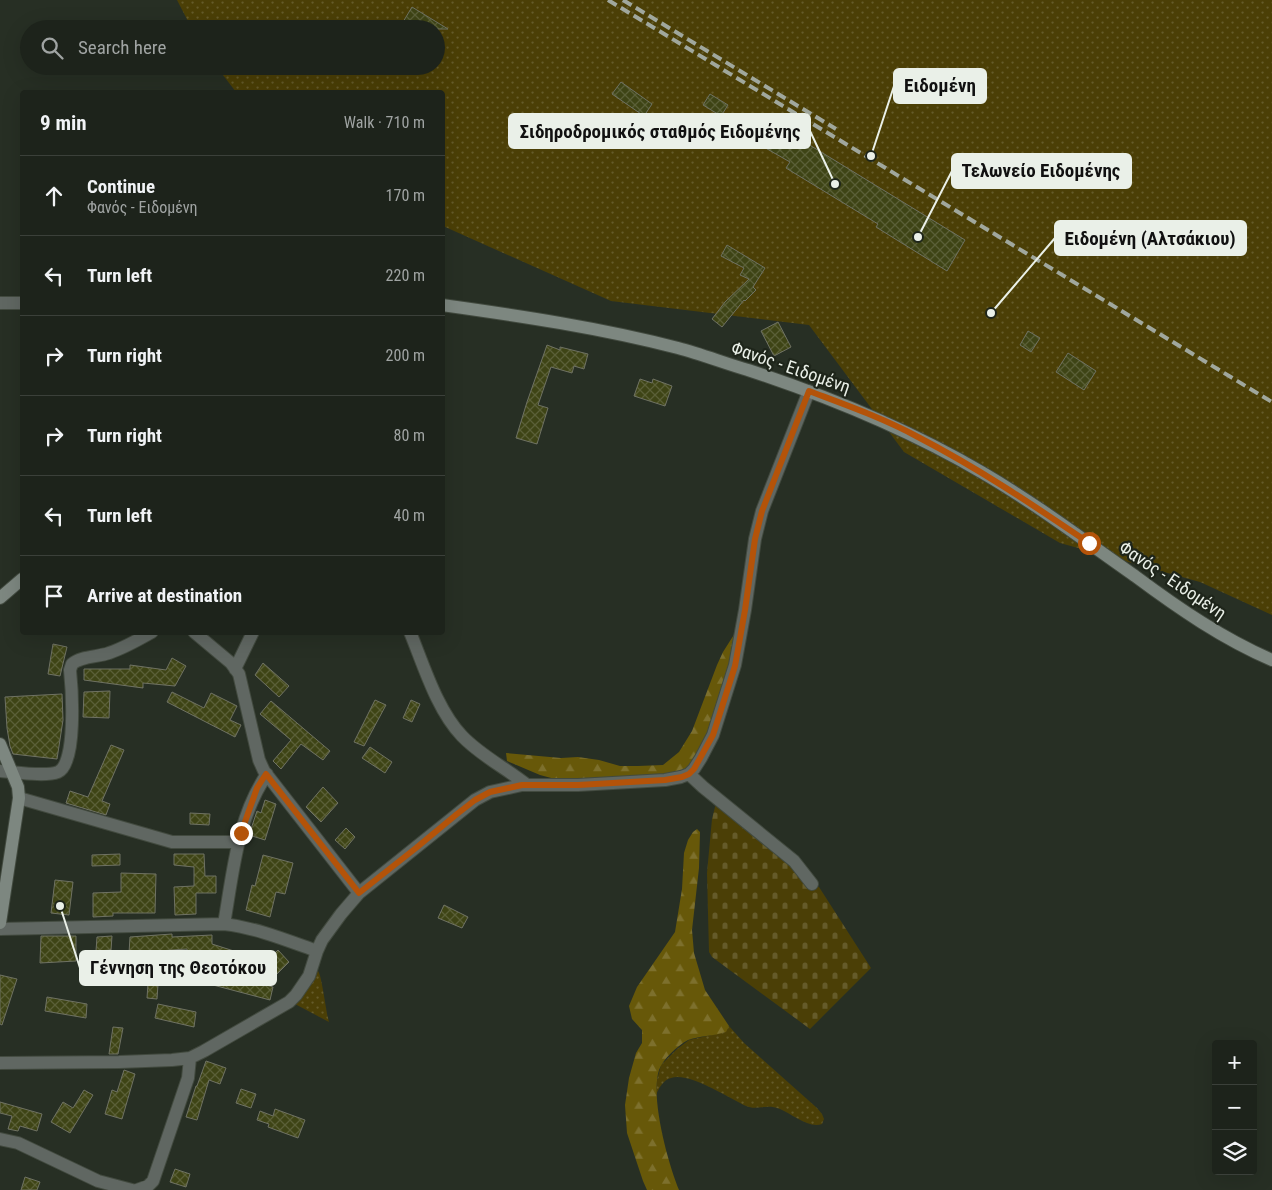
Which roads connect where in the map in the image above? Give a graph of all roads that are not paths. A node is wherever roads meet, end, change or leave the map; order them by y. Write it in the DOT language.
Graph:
graph roads {
  1 [pos="0,303"];
  2 [pos="20,303"];
  3 [pos="445,306"];
  4 [pos="809,391"];
  5 [pos="20,581"];
  6 [pos="0,598"];
  7 [pos="146,635"];
  8 [pos="198,635"];
  9 [pos="252,635"];
  10 [pos="411,635"];
  11 [pos="1272,660"];
  12 [pos="235,669"];
  13 [pos="0,744"];
  14 [pos="6,771"];
  15 [pos="266,774"];
  16 [pos="689,774"];
  17 [pos="528,785"];
  18 [pos="19,792"];
  19 [pos="239,842"];
  20 [pos="812,884"];
  21 [pos="359,893"];
  22 [pos="0,923"];
  23 [pos="224,924"];
  24 [pos="0,929"];
  25 [pos="317,951"];
  26 [pos="190,1058"];
  27 [pos="0,1064"];
  28 [pos="0,1138"];
  29 [pos="97,1185"];
  30 [pos="132,1190"];
  31 [pos="137,1190"];
  1 -- 2 [label="street"];
  3 -- 4 [label="street, Φανός - Ειδομένη"];
  4 -- 11 [label="street, Φανός - Ειδομένη"];
  4 -- 16 [label="street"];
  5 -- 6 [label="street"];
  7 -- 14 [label="street"];
  8 -- 12 [label="street"];
  9 -- 12 [label="street"];
  10 -- 17 [label="street"];
  12 -- 15 [label="street"];
  13 -- 14 [label="street"];
  14 -- 18 [label="street"];
  15 -- 19 [label="street"];
  15 -- 21 [label="street"];
  16 -- 17 [label="street"];
  16 -- 20 [label="street"];
  17 -- 21 [label="street"];
  18 -- 19 [label="street"];
  18 -- 22 [label="street"];
  19 -- 23 [label="street"];
  21 -- 25 [label="street"];
  23 -- 24 [label="street"];
  23 -- 25 [label="street"];
  25 -- 26 [label="street"];
  26 -- 27 [label="street"];
  26 -- 31 [label="street"];
  28 -- 29 [label="street"];
  29 -- 30 [label="street"];
}
